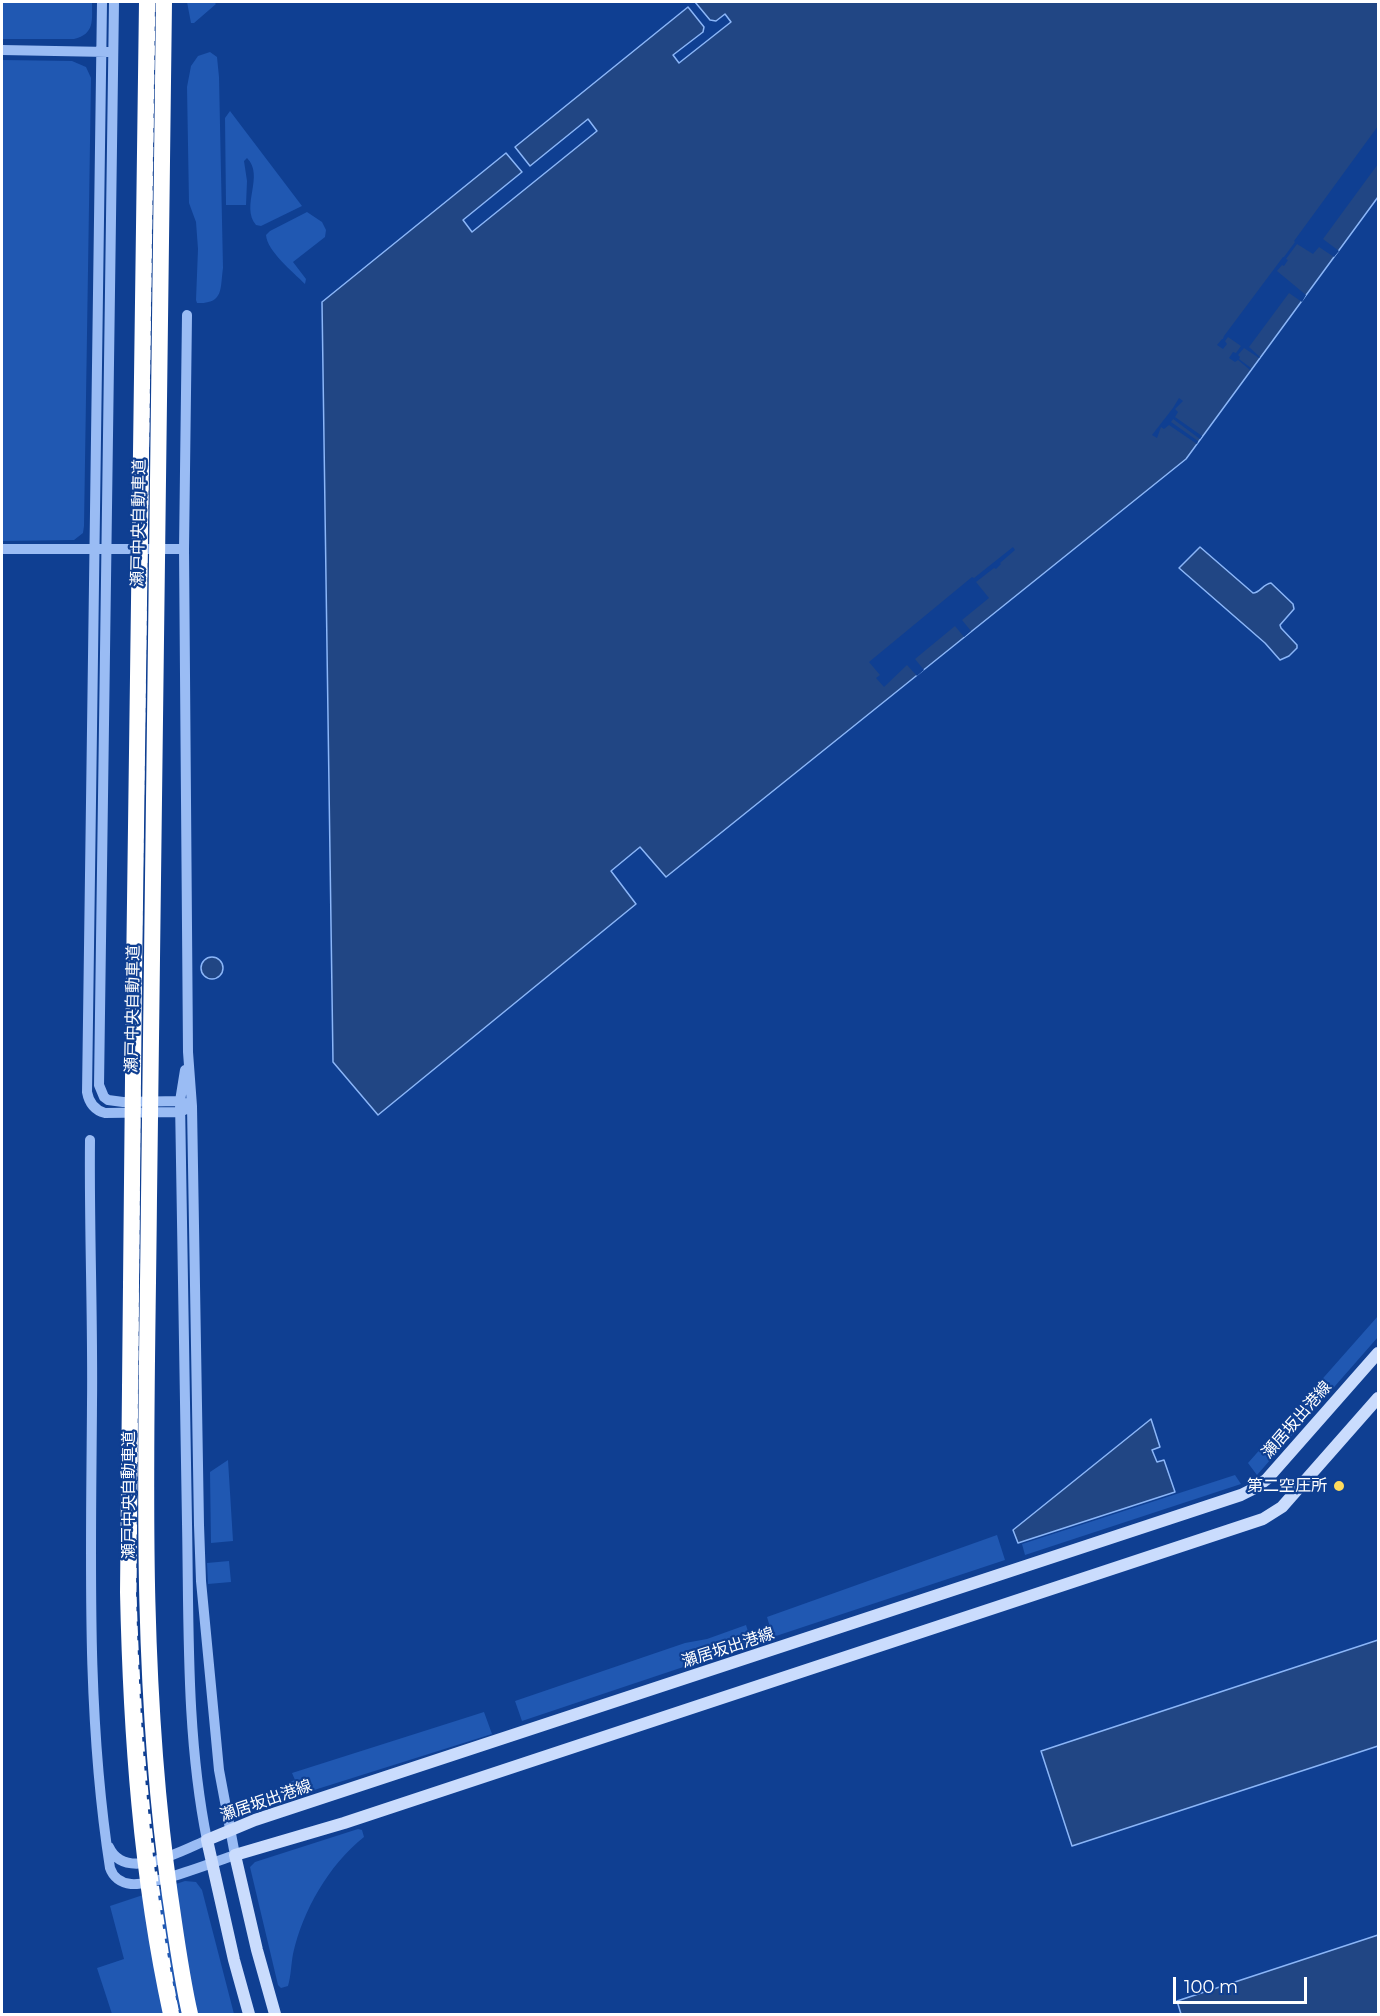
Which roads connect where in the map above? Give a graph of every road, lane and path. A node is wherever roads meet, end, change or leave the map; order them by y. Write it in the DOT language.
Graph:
graph roads {
  1 [pos="102,2"];
  2 [pos="114,2"];
  3 [pos="147,2"];
  4 [pos="164,2"];
  5 [pos="2,50"];
  6 [pos="102,52"];
  7 [pos="114,52"];
  8 [pos="187,315"];
  9 [pos="2,549"];
  10 [pos="101,549"];
  11 [pos="184,549"];
  12 [pos="188,1052"];
  13 [pos="180,1106"];
  14 [pos="192,1106"];
  15 [pos="90,1140"];
  16 [pos="1378,1353"];
  17 [pos="1378,1398"];
  18 [pos="229,1831"];
  19 [pos="207,1840"];
  20 [pos="107,1842"];
  21 [pos="235,1855"];
  22 [pos="212,1863"];
  23 [pos="171,2014"];
  24 [pos="190,2014"];
  25 [pos="249,2014"];
  26 [pos="275,2014"];
  1 -- 6 [label="street"];
  2 -- 7 [label="street"];
  3 -- 23 [label="highway, 瀬戸中央自動車道"];
  4 -- 24 [label="highway, 瀬戸中央自動車道"];
  5 -- 6 [label="street"];
  6 -- 7 [label="street"];
  6 -- 10 [label="street"];
  7 -- 10 [label="street"];
  8 -- 11 [label="street"];
  9 -- 10 [label="street"];
  10 -- 11 [label="street"];
  10 -- 13 [label="street"];
  11 -- 12 [label="street"];
  12 -- 13 [label="street"];
  12 -- 14 [label="street"];
  13 -- 14 [label="street"];
  13 -- 19 [label="street"];
  14 -- 18 [label="street"];
  15 -- 20 [label="street"];
  16 -- 18 [label="main road, 瀬居坂出港線"];
  17 -- 21 [label="main road"];
  18 -- 19 [label="main road, 瀬居坂出港線"];
  18 -- 21 [label="street"];
  19 -- 20 [label="street"];
  19 -- 22 [label="main road, 瀬居坂出港線"];
  20 -- 22 [label="street"];
  21 -- 22 [label="street"];
  21 -- 26 [label="main road"];
  22 -- 25 [label="main road, 瀬居坂出港線"];
}
